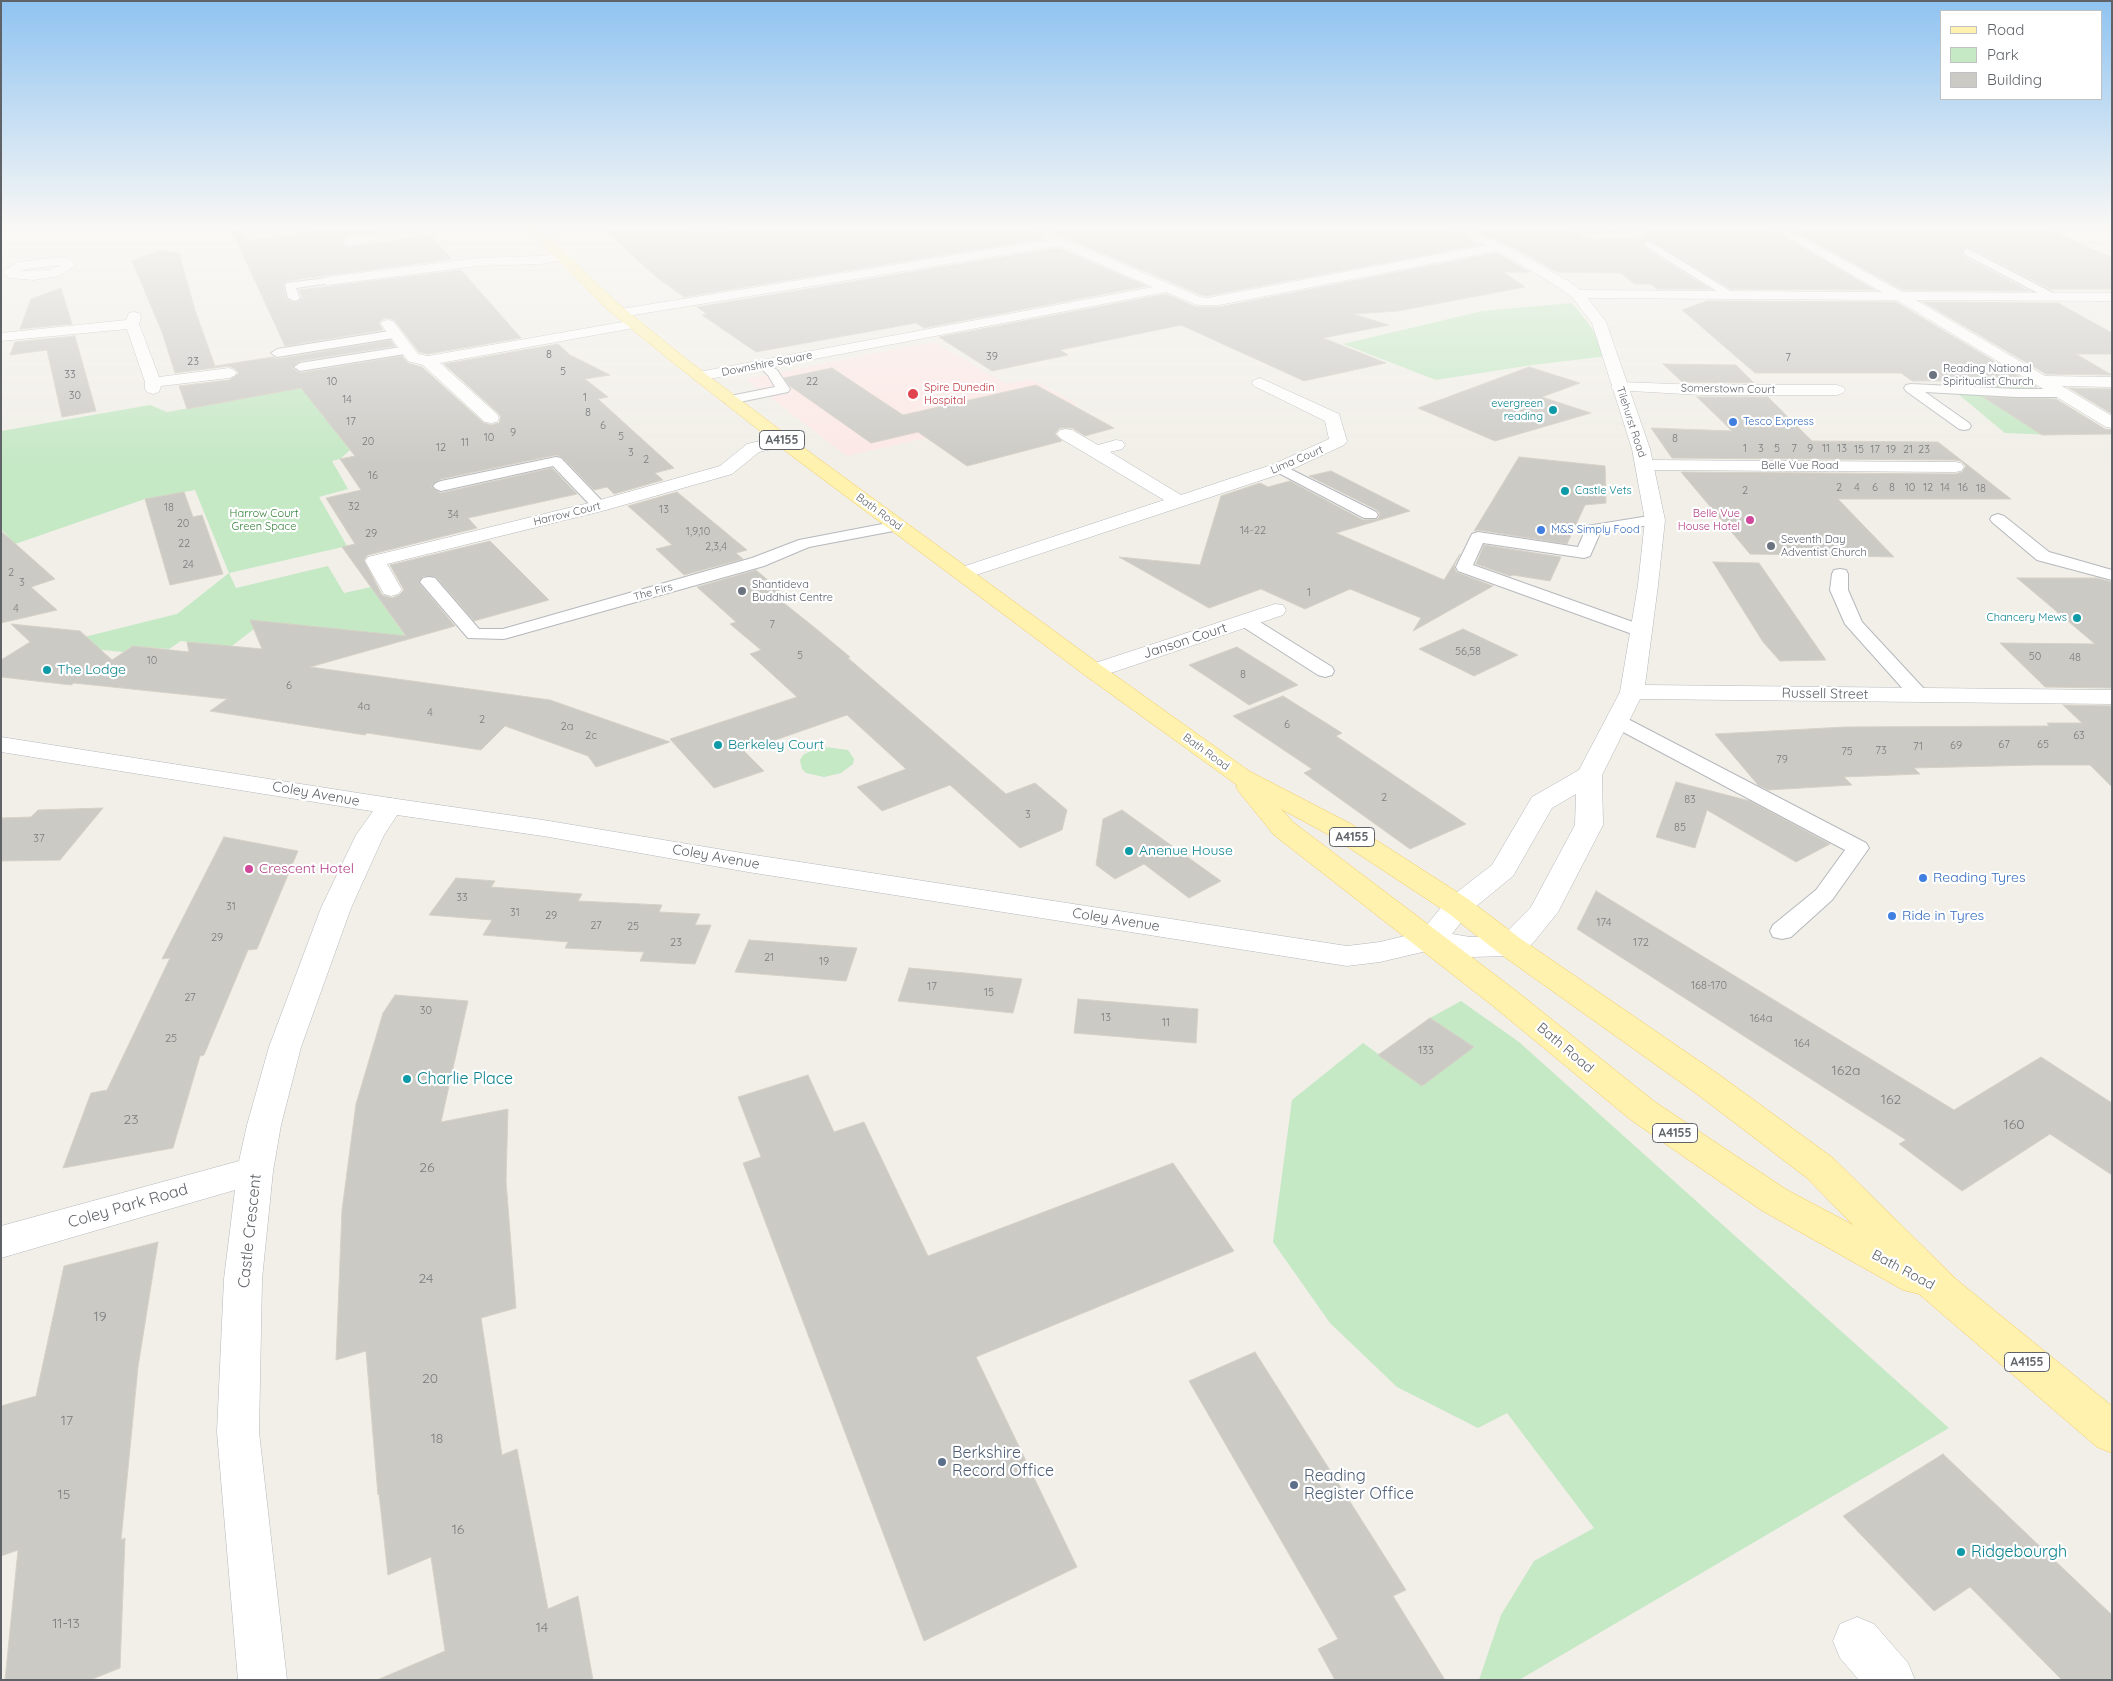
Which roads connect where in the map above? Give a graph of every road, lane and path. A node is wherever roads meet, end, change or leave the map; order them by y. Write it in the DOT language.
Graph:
graph roads {
  1 [pos="615,307"];
  2 [pos="692,307"];
  3 [pos="1065,307"];
  4 [pos="1588,307"];
  5 [pos="1919,307"];
  6 [pos="627,319"];
  7 [pos="392,329"];
  8 [pos="1,337"];
  9 [pos="407,350"];
  10 [pos="277,353"];
  11 [pos="428,361"];
  12 [pos="764,364"];
  13 [pos="300,366"];
  14 [pos="229,372"];
  15 [pos="699,376"];
  16 [pos="2044,381"];
  17 [pos="2112,382"];
  18 [pos="1260,383"];
  19 [pos="1619,387"];
  20 [pos="1307,388"];
  21 [pos="1837,390"];
  22 [pos="2062,393"];
  23 [pos="1284,394"];
  24 [pos="730,400"];
  25 [pos="491,418"];
  26 [pos="2112,423"];
  27 [pos="1964,426"];
  28 [pos="1066,434"];
  29 [pos="783,441"];
  30 [pos="1116,445"];
  31 [pos="1096,451"];
  32 [pos="1644,465"];
  33 [pos="1955,467"];
  34 [pos="1280,468"];
  35 [pos="441,486"];
  36 [pos="1180,502"];
  37 [pos="599,506"];
  38 [pos="1370,515"];
  39 [pos="1655,520"];
  40 [pos="1998,520"];
  41 [pos="898,526"];
  42 [pos="962,573"];
  43 [pos="1840,574"];
  44 [pos="2112,574"];
  45 [pos="429,582"];
  46 [pos="391,590"];
  47 [pos="1275,610"];
  48 [pos="1246,621"];
  49 [pos="1641,631"];
  50 [pos="1094,670"];
  51 [pos="1325,671"];
  52 [pos="1632,692"];
  53 [pos="1918,695"];
  54 [pos="2112,696"];
  55 [pos="1617,721"];
  56 [pos="1,744"];
  57 [pos="1589,775"];
  58 [pos="1240,776"];
  59 [pos="390,806"];
  60 [pos="1458,906"];
  61 [pos="1782,931"];
  62 [pos="1431,940"];
  63 [pos="1510,946"];
  64 [pos="256,1171"];
  65 [pos="1,1242"];
  66 [pos="1943,1292"];
  67 [pos="2112,1433"];
  68 [pos="1857,1641"];
  69 [pos="263,1680"];
  70 [pos="1891,1680"];
  1 -- 6 [label="main road, Bath Road / A4155"];
  2 -- 6 [label="street"];
  3 -- 12 [label="street, Downshire Square"];
  4 -- 19 [label="street, Tilehurst Road"];
  5 -- 16 [label="street"];
  6 -- 11 [label="street"];
  6 -- 15 [label="main road, Bath Road / A4155"];
  7 -- 9 [label="street"];
  7 -- 10 [label="lane"];
  8 -- 14 [label="street"];
  9 -- 11 [label="street"];
  9 -- 13 [label="lane"];
  11 -- 25 [label="street"];
  12 -- 15 [label="street, Downshire Square"];
  12 -- 24 [label="lane"];
  15 -- 24 [label="main road, Bath Road / A4155"];
  16 -- 17 [label="street"];
  16 -- 22 [label="street"];
  18 -- 23 [label="street, Lima Court"];
  19 -- 21 [label="street, Somerstown Court"];
  19 -- 32 [label="street, Tilehurst Road"];
  20 -- 23 [label="street"];
  22 -- 26 [label="street"];
  22 -- 27 [label="lane"];
  23 -- 34 [label="street, Lima Court"];
  24 -- 29 [label="main road, Bath Road / A4155"];
  28 -- 31 [label="street"];
  29 -- 37 [label="street, Harrow Court"];
  29 -- 41 [label="main road, Bath Road / A4155"];
  30 -- 31 [label="street"];
  31 -- 36 [label="street"];
  32 -- 33 [label="street, Belle Vue Road"];
  32 -- 39 [label="street, Tilehurst Road"];
  34 -- 36 [label="street, Lima Court"];
  34 -- 38 [label="lane"];
  35 -- 37 [label="lane"];
  36 -- 42 [label="street, Lima Court"];
  37 -- 46 [label="street, Harrow Court"];
  39 -- 49 [label="street, Tilehurst Road"];
  39 -- 49 [label="lane"];
  40 -- 44 [label="lane"];
  41 -- 42 [label="main road, Bath Road / A4155"];
  41 -- 45 [label="lane, The Firs"];
  42 -- 50 [label="main road, Bath Road / A4155"];
  43 -- 53 [label="lane"];
  47 -- 48 [label="street, Janson Court"];
  48 -- 50 [label="street, Janson Court"];
  48 -- 51 [label="lane"];
  49 -- 52 [label="street, Tilehurst Road"];
  50 -- 58 [label="main road, Bath Road / A4155"];
  52 -- 53 [label="street, Russell Street"];
  52 -- 55 [label="street"];
  53 -- 54 [label="street, Russell Street"];
  55 -- 57 [label="street"];
  55 -- 61 [label="lane"];
  56 -- 59 [label="street, Coley Avenue"];
  57 -- 60 [label="street"];
  57 -- 63 [label="street"];
  58 -- 60 [label="main road, Bath Road / A4155"];
  58 -- 62 [label="main road, Bath Road / A4155"];
  59 -- 62 [label="street, Coley Avenue"];
  59 -- 64 [label="street, Castle Crescent"];
  60 -- 62 [label="street"];
  60 -- 63 [label="main road, Bath Road / A4155"];
  62 -- 63 [label="street"];
  62 -- 66 [label="main road, Bath Road / A4155"];
  63 -- 66 [label="main road, Bath Road / A4155"];
  64 -- 65 [label="street, Coley Park Road"];
  64 -- 69 [label="street, Castle Crescent"];
  66 -- 67 [label="main road, A4155"];
  68 -- 70 [label="street"];
}
